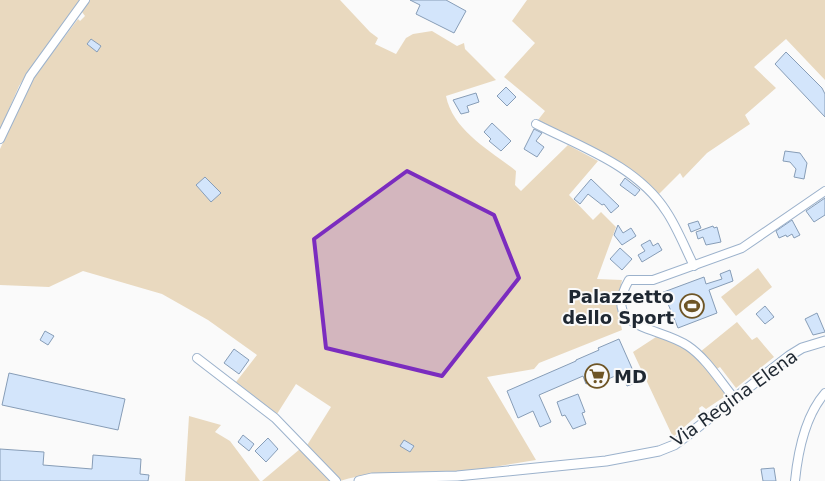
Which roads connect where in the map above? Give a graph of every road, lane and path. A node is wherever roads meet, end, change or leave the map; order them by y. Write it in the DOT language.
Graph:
graph roads {
  1 [pos="85,0"];
  2 [pos="536,124"];
  3 [pos="0,139"];
  4 [pos="825,191"];
  5 [pos="694,266"];
  6 [pos="825,341"];
  7 [pos="197,358"];
  8 [pos="825,393"];
  9 [pos="734,398"];
  10 [pos="336,481"];
  11 [pos="359,481"];
  12 [pos="795,481"];
  1 -- 3 [label="street"];
  2 -- 5 [label="street"];
  4 -- 5 [label="street"];
  5 -- 9 [label="street"];
  6 -- 9 [label="street, Via Regina Elena"];
  7 -- 10 [label="street"];
  8 -- 12 [label="street"];
  9 -- 11 [label="street, Via Regina Elena"];
}
